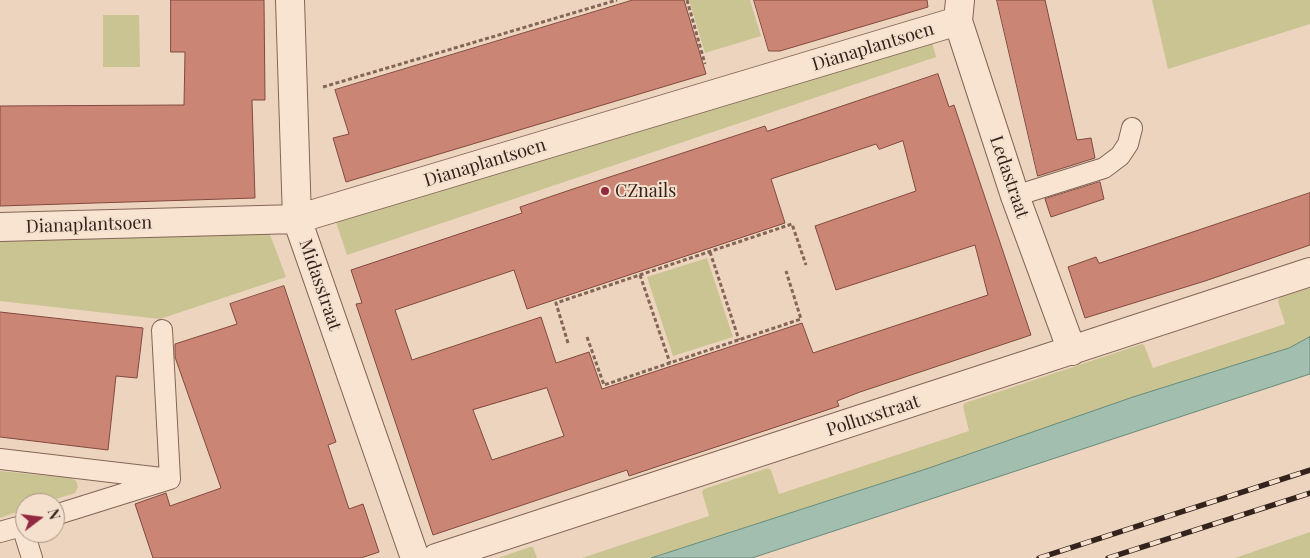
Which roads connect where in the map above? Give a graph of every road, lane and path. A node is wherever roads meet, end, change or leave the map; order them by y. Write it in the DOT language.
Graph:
graph roads {
  1 [pos="290,0"];
  2 [pos="617,0"];
  3 [pos="686,0"];
  4 [pos="959,11"];
  5 [pos="293,88"];
  6 [pos="714,94"];
  7 [pos="1132,128"];
  8 [pos="1014,196"];
  9 [pos="297,219"];
  10 [pos="0,227"];
  11 [pos="710,252"];
  12 [pos="806,265"];
  13 [pos="786,272"];
  14 [pos="1310,272"];
  15 [pos="640,275"];
  16 [pos="162,330"];
  17 [pos="587,337"];
  18 [pos="739,340"];
  19 [pos="568,343"];
  20 [pos="1072,351"];
  21 [pos="670,363"];
  22 [pos="0,460"];
  23 [pos="170,479"];
  24 [pos="65,512"];
  25 [pos="15,527"];
  26 [pos="0,532"];
  27 [pos="28,543"];
  28 [pos="32,558"];
  29 [pos="414,558"];
  30 [pos="436,558"];
  1 -- 5 [label="street, Midasstraat"];
  2 -- 5 [label="path"];
  3 -- 6 [label="path"];
  4 -- 6 [label="street, Dianaplantsoen"];
  4 -- 8 [label="street, Ledastraat"];
  5 -- 9 [label="street, Midasstraat"];
  6 -- 9 [label="street, Dianaplantsoen"];
  7 -- 8 [label="lane"];
  8 -- 20 [label="street, Ledastraat"];
  9 -- 10 [label="street, Dianaplantsoen"];
  9 -- 29 [label="street, Midasstraat"];
  11 -- 12 [label="path"];
  11 -- 15 [label="path"];
  11 -- 18 [label="path"];
  13 -- 18 [label="path"];
  14 -- 20 [label="street, Polluxstraat"];
  15 -- 19 [label="path"];
  15 -- 21 [label="path"];
  16 -- 23 [label="lane"];
  17 -- 21 [label="path"];
  18 -- 21 [label="path"];
  20 -- 30 [label="street, Polluxstraat"];
  22 -- 23 [label="lane"];
  23 -- 24 [label="lane"];
  25 -- 26 [label="lane"];
  27 -- 28 [label="lane"];
}
